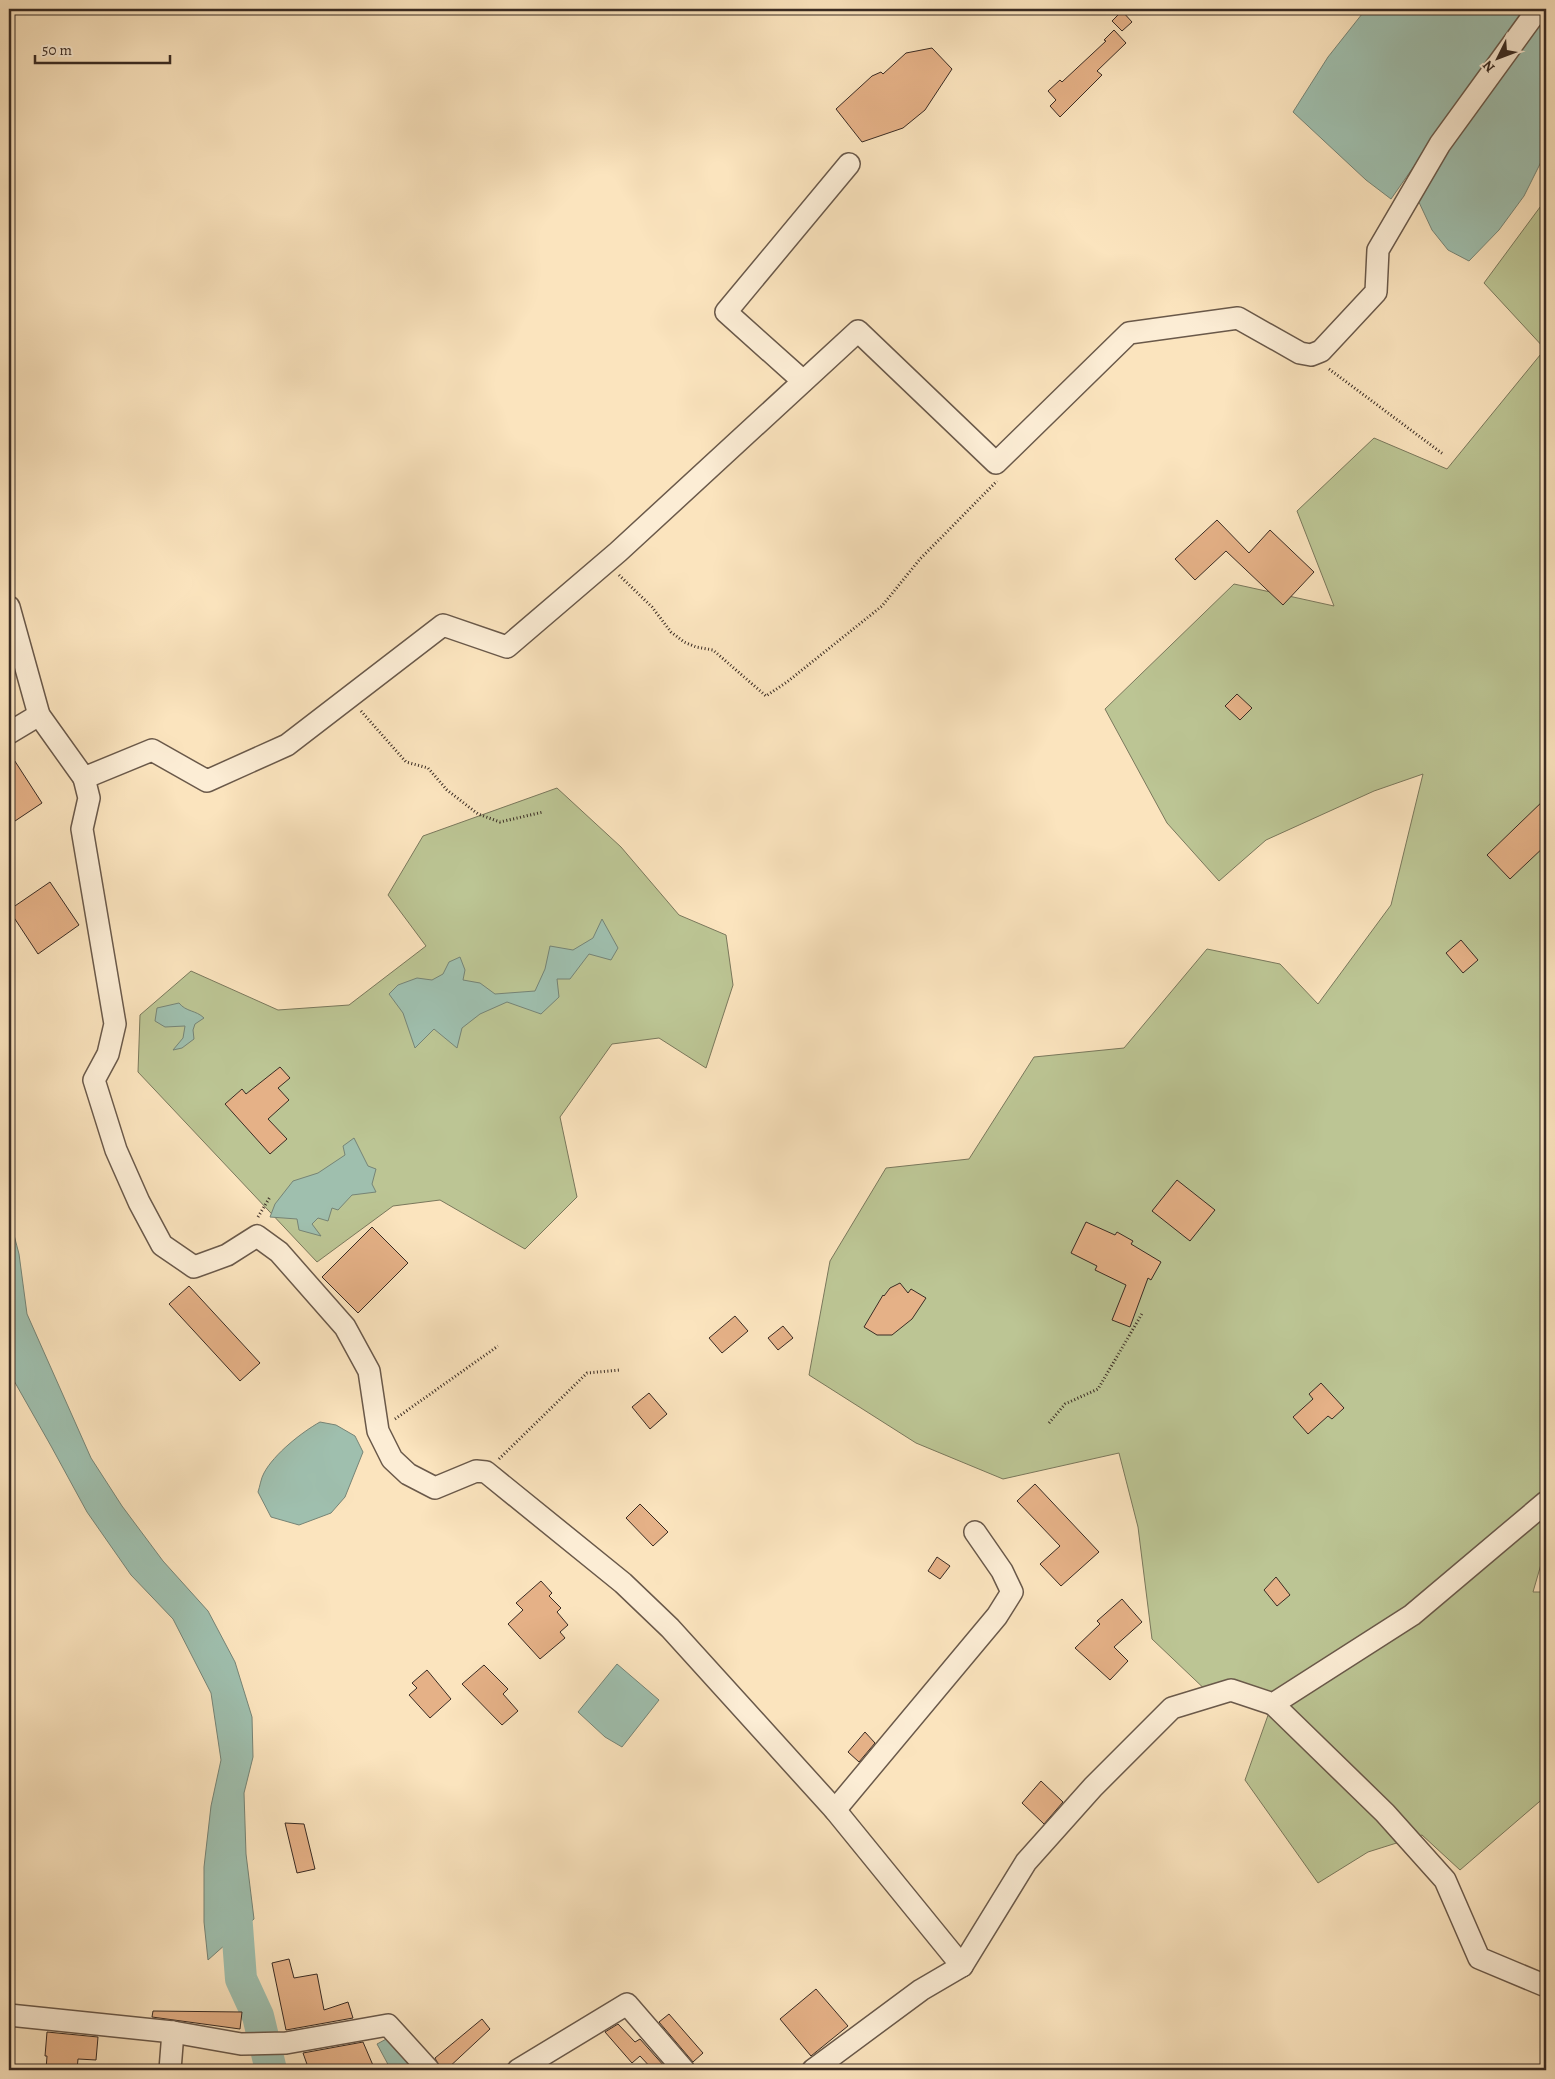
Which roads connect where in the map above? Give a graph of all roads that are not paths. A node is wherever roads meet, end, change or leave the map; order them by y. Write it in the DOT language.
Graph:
graph roads {
  1 [pos="1538,9"];
  2 [pos="849,164"];
  3 [pos="803,381"];
  4 [pos="9,607"];
  5 [pos="40,715"];
  6 [pos="9,733"];
  7 [pos="84,778"];
  8 [pos="1546,1502"];
  9 [pos="975,1532"];
  10 [pos="1272,1704"];
  11 [pos="835,1810"];
  12 [pos="962,1966"];
  13 [pos="1546,1986"];
  14 [pos="9,2015"];
  15 [pos="173,2032"];
  16 [pos="170,2070"];
  17 [pos="429,2070"];
  18 [pos="518,2070"];
  19 [pos="684,2070"];
  20 [pos="813,2070"];
  1 -- 3 [label="street"];
  2 -- 3 [label="street"];
  3 -- 7 [label="street"];
  4 -- 5 [label="street"];
  5 -- 6 [label="street"];
  5 -- 7 [label="street"];
  7 -- 11 [label="street"];
  8 -- 10 [label="street"];
  9 -- 11 [label="street"];
  10 -- 12 [label="street"];
  10 -- 13 [label="street"];
  11 -- 12 [label="street"];
  12 -- 20 [label="street"];
  14 -- 15 [label="street"];
  15 -- 16 [label="street"];
  15 -- 17 [label="street"];
  18 -- 19 [label="street"];
}
